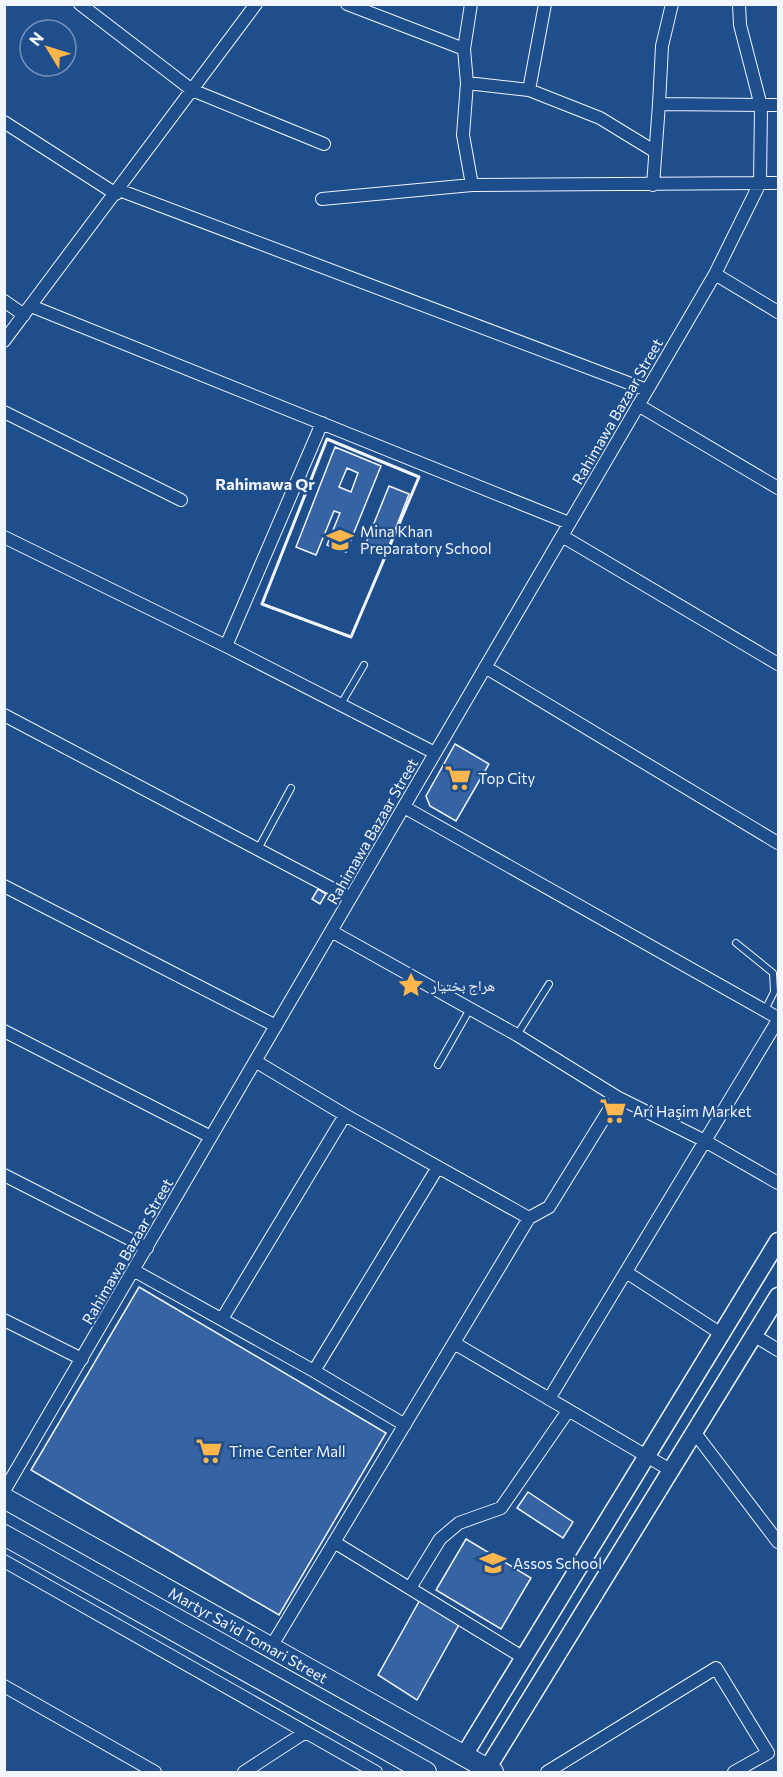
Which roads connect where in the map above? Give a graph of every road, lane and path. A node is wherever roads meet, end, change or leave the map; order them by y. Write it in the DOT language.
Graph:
graph roads {
  1 [pos="80,4"];
  2 [pos="256,4"];
  3 [pos="347,4"];
  4 [pos="471,4"];
  5 [pos="545,4"];
  6 [pos="672,4"];
  7 [pos="739,4"];
  8 [pos="464,49"];
  9 [pos="467,82"];
  10 [pos="192,90"];
  11 [pos="529,90"];
  12 [pos="659,104"];
  13 [pos="778,105"];
  14 [pos="761,106"];
  15 [pos="4,122"];
  16 [pos="324,144"];
  17 [pos="654,151"];
  18 [pos="760,183"];
  19 [pos="778,183"];
  20 [pos="472,185"];
  21 [pos="653,185"];
  22 [pos="117,192"];
  23 [pos="322,199"];
  24 [pos="715,274"];
  25 [pos="4,301"];
  26 [pos="28,310"];
  27 [pos="778,312"];
  28 [pos="4,341"];
  29 [pos="647,390"];
  30 [pos="638,405"];
  31 [pos="4,412"];
  32 [pos="322,423"];
  33 [pos="778,488"];
  34 [pos="181,500"];
  35 [pos="569,523"];
  36 [pos="562,536"];
  37 [pos="4,537"];
  38 [pos="226,646"];
  39 [pos="778,664"];
  40 [pos="364,665"];
  41 [pos="485,667"];
  42 [pos="341,704"];
  43 [pos="4,714"];
  44 [pos="435,753"];
  45 [pos="291,789"];
  46 [pos="404,807"];
  47 [pos="778,843"];
  48 [pos="258,849"];
  49 [pos="4,886"];
  50 [pos="350,898"];
  51 [pos="332,931"];
  52 [pos="736,943"];
  53 [pos="549,984"];
  54 [pos="470,1008"];
  55 [pos="765,1010"];
  56 [pos="778,1019"];
  57 [pos="276,1026"];
  58 [pos="4,1031"];
  59 [pos="517,1035"];
  60 [pos="255,1061"];
  61 [pos="438,1065"];
  62 [pos="617,1097"];
  63 [pos="345,1115"];
  64 [pos="211,1137"];
  65 [pos="705,1142"];
  66 [pos="438,1167"];
  67 [pos="4,1175"];
  68 [pos="778,1183"];
  69 [pos="530,1218"];
  70 [pos="778,1241"];
  71 [pos="147,1248"];
  72 [pos="133,1270"];
  73 [pos="626,1272"];
  74 [pos="778,1296"];
  75 [pos="222,1319"];
  76 [pos="4,1320"];
  77 [pos="723,1335"];
  78 [pos="755,1336"];
  79 [pos="454,1343"];
  80 [pos="778,1350"];
  81 [pos="82,1359"];
  82 [pos="314,1371"];
  83 [pos="549,1399"];
  84 [pos="568,1411"];
  85 [pos="405,1425"];
  86 [pos="695,1433"];
  87 [pos="647,1458"];
  88 [pos="672,1471"];
  89 [pos="4,1491"];
  90 [pos="4,1498"];
  91 [pos="4,1534"];
  92 [pos="334,1542"];
  93 [pos="778,1542"];
  94 [pos="4,1561"];
  95 [pos="411,1588"];
  96 [pos="271,1647"];
  97 [pos="524,1658"];
  98 [pos="4,1686"];
  99 [pos="304,1733"];
  100 [pos="476,1735"];
  101 [pos="501,1746"];
  102 [pos="463,1757"];
  103 [pos="490,1771"];
  104 [pos="155,1773"];
  105 [pos="244,1773"];
  106 [pos="376,1773"];
  107 [pos="426,1773"];
  108 [pos="547,1773"];
  109 [pos="734,1773"];
  1 -- 10 [label="street"];
  2 -- 10 [label="street"];
  3 -- 8 [label="street"];
  4 -- 8 [label="street"];
  5 -- 11 [label="street"];
  6 -- 12 [label="street"];
  7 -- 14 [label="street"];
  8 -- 9 [label="street"];
  9 -- 11 [label="street"];
  9 -- 20 [label="street"];
  10 -- 16 [label="street"];
  10 -- 22 [label="street"];
  11 -- 17 [label="street"];
  12 -- 14 [label="street"];
  12 -- 17 [label="street"];
  13 -- 14 [label="street"];
  14 -- 18 [label="street"];
  15 -- 22 [label="street"];
  17 -- 21 [label="street"];
  18 -- 19 [label="street"];
  18 -- 21 [label="street"];
  18 -- 24 [label="street, Rahimawa Bazaar Street"];
  20 -- 21 [label="street"];
  20 -- 23 [label="street"];
  22 -- 26 [label="street"];
  22 -- 29 [label="street"];
  24 -- 27 [label="street"];
  24 -- 29 [label="street, Rahimawa Bazaar Street"];
  25 -- 26 [label="street"];
  26 -- 28 [label="street"];
  26 -- 32 [label="street"];
  29 -- 30 [label="street, Rahimawa Bazaar Street"];
  30 -- 33 [label="street"];
  30 -- 35 [label="street, Rahimawa Bazaar Street"];
  31 -- 34 [label="street"];
  32 -- 35 [label="street"];
  32 -- 38 [label="street"];
  35 -- 36 [label="street, Rahimawa Bazaar Street"];
  36 -- 39 [label="street"];
  36 -- 41 [label="street, Rahimawa Bazaar Street"];
  37 -- 38 [label="street"];
  38 -- 42 [label="street"];
  40 -- 42 [label="lane"];
  41 -- 44 [label="street, Rahimawa Bazaar Street"];
  41 -- 47 [label="street"];
  42 -- 44 [label="street"];
  43 -- 48 [label="street"];
  44 -- 46 [label="street, Rahimawa Bazaar Street"];
  45 -- 48 [label="lane"];
  46 -- 50 [label="street, Rahimawa Bazaar Street"];
  46 -- 55 [label="street"];
  48 -- 50 [label="street"];
  49 -- 57 [label="street"];
  50 -- 51 [label="street, Rahimawa Bazaar Street"];
  51 -- 54 [label="street"];
  51 -- 57 [label="street, Rahimawa Bazaar Street"];
  52 -- 55 [label="lane"];
  53 -- 59 [label="lane"];
  54 -- 59 [label="street"];
  54 -- 61 [label="lane"];
  55 -- 56 [label="street"];
  56 -- 65 [label="street"];
  57 -- 60 [label="street, Rahimawa Bazaar Street"];
  58 -- 64 [label="street"];
  59 -- 62 [label="street"];
  60 -- 63 [label="street"];
  60 -- 64 [label="street, Rahimawa Bazaar Street"];
  62 -- 65 [label="street"];
  62 -- 69 [label="street"];
  63 -- 66 [label="street"];
  63 -- 75 [label="street"];
  64 -- 71 [label="street, Rahimawa Bazaar Street"];
  65 -- 68 [label="street"];
  65 -- 73 [label="street"];
  66 -- 69 [label="street"];
  66 -- 82 [label="street"];
  67 -- 71 [label="street"];
  69 -- 79 [label="street"];
  70 -- 77 [label="street"];
  71 -- 72 [label="street, Rahimawa Bazaar Street"];
  72 -- 75 [label="street"];
  72 -- 81 [label="street, Rahimawa Bazaar Street"];
  73 -- 77 [label="street"];
  73 -- 83 [label="street"];
  74 -- 78 [label="street"];
  75 -- 82 [label="street"];
  76 -- 81 [label="street"];
  77 -- 87 [label="street"];
  78 -- 80 [label="street"];
  78 -- 86 [label="street"];
  79 -- 83 [label="street"];
  79 -- 85 [label="street"];
  81 -- 89 [label="street, Rahimawa Bazaar Street"];
  82 -- 85 [label="street"];
  83 -- 84 [label="street"];
  84 -- 87 [label="street"];
  84 -- 95 [label="street"];
  85 -- 92 [label="street"];
  86 -- 88 [label="street"];
  86 -- 93 [label="street"];
  87 -- 88 [label="street"];
  87 -- 97 [label="street"];
  88 -- 101 [label="street"];
  90 -- 96 [label="main road, Martyr Sa'id Tomari Street"];
  91 -- 107 [label="main road"];
  92 -- 95 [label="street"];
  92 -- 96 [label="street"];
  94 -- 99 [label="street"];
  95 -- 97 [label="street"];
  96 -- 102 [label="main road, Martyr Sa'id Tomari Street"];
  97 -- 100 [label="street"];
  98 -- 104 [label="street"];
  99 -- 105 [label="street"];
  99 -- 106 [label="street"];
  100 -- 101 [label="street"];
  100 -- 102 [label="street"];
  101 -- 103 [label="street"];
  102 -- 103 [label="main road, Martyr Sa'id Tomari Street"];
  108 -- 109 [label="street"];
}
